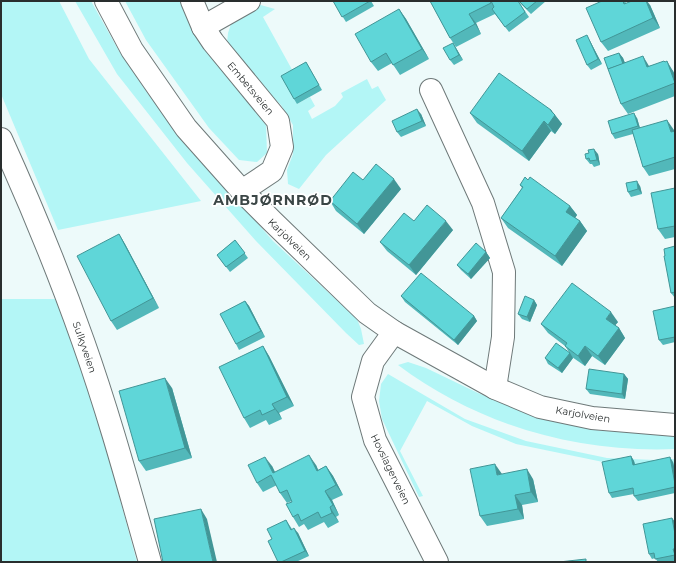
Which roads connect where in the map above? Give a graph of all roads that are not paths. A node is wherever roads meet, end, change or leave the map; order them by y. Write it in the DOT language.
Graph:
graph roads {
  1 [pos="106,1"];
  2 [pos="192,1"];
  3 [pos="249,1"];
  4 [pos="204,27"];
  5 [pos="431,90"];
  6 [pos="1,139"];
  7 [pos="242,191"];
  8 [pos="394,332"];
  9 [pos="495,388"];
  10 [pos="675,424"];
  11 [pos="150,562"];
  12 [pos="437,562"];
  1 -- 7 [label="street, Karjolveien"];
  2 -- 4 [label="street, Embetsveien"];
  3 -- 4 [label="street"];
  4 -- 7 [label="street, Embetsveien"];
  5 -- 9 [label="street"];
  6 -- 11 [label="street, Sulkyveien"];
  7 -- 8 [label="street, Karjolveien"];
  8 -- 9 [label="street, Karjolveien"];
  8 -- 12 [label="street, Hovslagerveien"];
  9 -- 10 [label="street, Karjolveien"];
}
